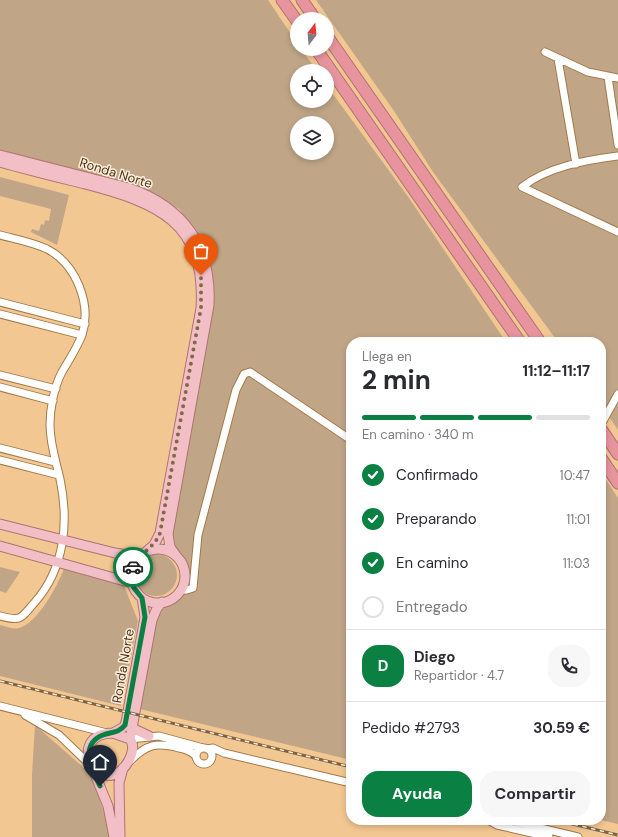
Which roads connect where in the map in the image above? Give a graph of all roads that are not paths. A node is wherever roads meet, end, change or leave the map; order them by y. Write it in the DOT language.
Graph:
graph roads {
  1 [pos="282,0"];
  2 [pos="302,0"];
  3 [pos="291,12"];
  4 [pos="310,12"];
  5 [pos="334,46"];
  6 [pos="545,52"];
  7 [pos="321,56"];
  8 [pos="558,59"];
  9 [pos="608,77"];
  10 [pos="618,78"];
  11 [pos="618,145"];
  12 [pos="0,155"];
  13 [pos="618,156"];
  14 [pos="0,162"];
  15 [pos="576,164"];
  16 [pos="618,232"];
  17 [pos="0,235"];
  18 [pos="0,302"];
  19 [pos="0,314"];
  20 [pos="85,324"];
  21 [pos="82,335"];
  22 [pos="517,337"];
  23 [pos="537,337"];
  24 [pos="0,375"];
  25 [pos="0,387"];
  26 [pos="56,389"];
  27 [pos="618,394"];
  28 [pos="53,401"];
  29 [pos="606,417"];
  30 [pos="606,432"];
  31 [pos="346,437"];
  32 [pos="0,448"];
  33 [pos="618,454"];
  34 [pos="0,460"];
  35 [pos="55,462"];
  36 [pos="606,465"];
  37 [pos="59,475"];
  38 [pos="618,483"];
  39 [pos="0,524"];
  40 [pos="63,540"];
  41 [pos="0,546"];
  42 [pos="147,552"];
  43 [pos="139,557"];
  44 [pos="177,557"];
  45 [pos="57,561"];
  46 [pos="132,582"];
  47 [pos="181,590"];
  48 [pos="142,598"];
  49 [pos="162,602"];
  50 [pos="0,616"];
  51 [pos="0,706"];
  52 [pos="10,708"];
  53 [pos="132,728"];
  54 [pos="111,734"];
  55 [pos="149,736"];
  56 [pos="130,738"];
  57 [pos="205,749"];
  58 [pos="224,753"];
  59 [pos="196,756"];
  60 [pos="212,758"];
  61 [pos="91,765"];
  62 [pos="126,765"];
  63 [pos="346,783"];
  64 [pos="499,825"];
  65 [pos="528,825"];
  66 [pos="114,837"];
  67 [pos="120,837"];
  68 [pos="549,837"];
  69 [pos="578,837"];
  1 -- 3 [label="highway"];
  2 -- 4 [label="highway"];
  5 -- 23 [label="highway"];
  6 -- 8 [label="street"];
  7 -- 22 [label="highway"];
  8 -- 9 [label="street"];
  8 -- 15 [label="street"];
  9 -- 10 [label="street"];
  9 -- 11 [label="street"];
  12 -- 44 [label="main road, Ronda Norte"];
  13 -- 15 [label="street"];
  14 -- 42 [label="main road, Ronda Norte"];
  15 -- 16 [label="street"];
  17 -- 20 [label="street"];
  18 -- 20 [label="street"];
  19 -- 21 [label="street"];
  20 -- 21 [label="street"];
  21 -- 26 [label="street"];
  24 -- 26 [label="street"];
  25 -- 28 [label="street"];
  26 -- 28 [label="street"];
  27 -- 29 [label="street"];
  28 -- 35 [label="street"];
  30 -- 33 [label="highway"];
  31 -- 47 [label="street"];
  32 -- 35 [label="street"];
  34 -- 37 [label="street"];
  35 -- 37 [label="street"];
  36 -- 38 [label="highway"];
  37 -- 40 [label="street"];
  39 -- 40 [label="main road"];
  40 -- 43 [label="main road"];
  40 -- 45 [label="street"];
  41 -- 45 [label="main road"];
  42 -- 43 [label="main road, Ronda Norte"];
  42 -- 44 [label="main road"];
  43 -- 46 [label="main road"];
  44 -- 47 [label="main road, Ronda Norte"];
  45 -- 46 [label="main road"];
  45 -- 50 [label="street"];
  46 -- 48 [label="main road, Ronda Norte"];
  47 -- 49 [label="main road"];
  48 -- 49 [label="main road"];
  48 -- 54 [label="main road, Ronda Norte"];
  49 -- 53 [label="main road, Ronda Norte"];
  51 -- 52 [label="street"];
  52 -- 54 [label="street"];
  52 -- 61 [label="street"];
  53 -- 55 [label="main road"];
  53 -- 56 [label="main road, Ronda Norte"];
  54 -- 56 [label="main road"];
  54 -- 61 [label="main road"];
  55 -- 56 [label="street"];
  55 -- 57 [label="street"];
  56 -- 62 [label="main road"];
  57 -- 58 [label="street"];
  57 -- 59 [label="street"];
  57 -- 60 [label="street"];
  58 -- 60 [label="street"];
  58 -- 63 [label="street"];
  59 -- 60 [label="street"];
  59 -- 62 [label="street"];
  61 -- 62 [label="main road"];
  61 -- 66 [label="main road"];
  62 -- 67 [label="main road"];
  64 -- 68 [label="street"];
  65 -- 69 [label="street"];
}
